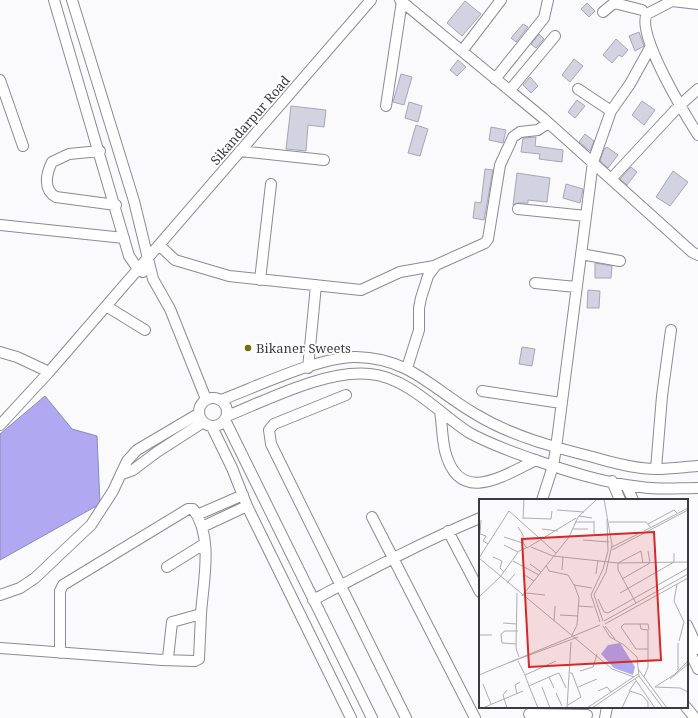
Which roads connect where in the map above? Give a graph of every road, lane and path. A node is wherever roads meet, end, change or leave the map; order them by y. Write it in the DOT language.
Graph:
graph roads {
  1 [pos="54,0"];
  2 [pos="72,0"];
  3 [pos="371,0"];
  4 [pos="501,0"];
  5 [pos="548,0"];
  6 [pos="401,1"];
  7 [pos="672,1"];
  8 [pos="698,4"];
  9 [pos="642,9"];
  10 [pos="603,12"];
  11 [pos="555,36"];
  12 [pos="651,46"];
  13 [pos="462,51"];
  14 [pos="495,79"];
  15 [pos="0,80"];
  16 [pos="578,89"];
  17 [pos="698,89"];
  18 [pos="510,90"];
  19 [pos="386,106"];
  20 [pos="679,106"];
  21 [pos="611,111"];
  22 [pos="548,123"];
  23 [pos="698,135"];
  24 [pos="23,146"];
  25 [pos="100,151"];
  26 [pos="240,151"];
  27 [pos="324,160"];
  28 [pos="593,162"];
  29 [pos="611,179"];
  30 [pos="271,184"];
  31 [pos="116,205"];
  32 [pos="518,208"];
  33 [pos="586,216"];
  34 [pos="0,225"];
  35 [pos="124,238"];
  36 [pos="159,245"];
  37 [pos="581,254"];
  38 [pos="698,255"];
  39 [pos="148,256"];
  40 [pos="620,261"];
  41 [pos="434,266"];
  42 [pos="138,269"];
  43 [pos="153,279"];
  44 [pos="260,280"];
  45 [pos="535,283"];
  46 [pos="316,285"];
  47 [pos="576,287"];
  48 [pos="106,306"];
  49 [pos="145,330"];
  50 [pos="671,330"];
  51 [pos="0,352"];
  52 [pos="308,368"];
  53 [pos="407,368"];
  54 [pos="49,372"];
  55 [pos="482,392"];
  56 [pos="346,395"];
  57 [pos="206,399"];
  58 [pos="221,400"];
  59 [pos="561,403"];
  60 [pos="440,411"];
  61 [pos="200,418"];
  62 [pos="226,418"];
  63 [pos="0,425"];
  64 [pos="212,427"];
  65 [pos="556,448"];
  66 [pos="536,460"];
  67 [pos="553,466"];
  68 [pos="698,466"];
  69 [pos="656,469"];
  70 [pos="612,481"];
  71 [pos="626,484"];
  72 [pos="698,488"];
  73 [pos="243,495"];
  74 [pos="542,499"];
  75 [pos="620,499"];
  76 [pos="633,499"];
  77 [pos="247,506"];
  78 [pos="196,515"];
  79 [pos="372,517"];
  80 [pos="479,518"];
  81 [pos="202,527"];
  82 [pos="448,531"];
  83 [pos="204,544"];
  84 [pos="394,558"];
  85 [pos="168,567"];
  86 [pos="342,585"];
  87 [pos="479,590"];
  88 [pos="0,595"];
  89 [pos="313,600"];
  90 [pos="201,614"];
  91 [pos="688,628"];
  92 [pos="0,648"];
  93 [pos="688,649"];
  94 [pos="698,650"];
  95 [pos="60,653"];
  96 [pos="162,660"];
  97 [pos="694,666"];
  98 [pos="607,708"];
  99 [pos="687,708"];
  100 [pos="529,713"];
  101 [pos="587,715"];
  102 [pos="698,716"];
  103 [pos="351,718"];
  104 [pos="372,718"];
  105 [pos="406,718"];
  106 [pos="475,718"];
  107 [pos="605,718"];
  108 [pos="695,718"];
  1 -- 25 [label="street"];
  2 -- 39 [label="street"];
  3 -- 26 [label="street, Sikandarpur Road"];
  4 -- 13 [label="street"];
  5 -- 14 [label="street"];
  6 -- 13 [label="street"];
  6 -- 19 [label="street"];
  7 -- 8 [label="street"];
  7 -- 9 [label="street"];
  9 -- 10 [label="street"];
  9 -- 12 [label="street"];
  11 -- 18 [label="street"];
  12 -- 20 [label="street"];
  12 -- 21 [label="street"];
  13 -- 14 [label="street"];
  14 -- 18 [label="street"];
  15 -- 24 [label="street"];
  16 -- 21 [label="street"];
  17 -- 20 [label="street"];
  18 -- 22 [label="street"];
  20 -- 23 [label="street"];
  20 -- 29 [label="street"];
  21 -- 28 [label="street"];
  22 -- 28 [label="street"];
  22 -- 41 [label="street"];
  25 -- 31 [label="street"];
  25 -- 31 [label="street"];
  26 -- 27 [label="street"];
  26 -- 36 [label="street, Sikandarpur Road"];
  28 -- 29 [label="street"];
  28 -- 33 [label="street"];
  29 -- 38 [label="street"];
  30 -- 44 [label="street"];
  31 -- 35 [label="street"];
  32 -- 33 [label="street"];
  33 -- 37 [label="street"];
  34 -- 35 [label="street"];
  35 -- 42 [label="street"];
  36 -- 39 [label="street, Sikandarpur Road"];
  36 -- 44 [label="street"];
  37 -- 40 [label="street"];
  37 -- 47 [label="street"];
  39 -- 42 [label="street, Sikandarpur Road"];
  39 -- 43 [label="street"];
  41 -- 46 [label="street"];
  41 -- 53 [label="street"];
  42 -- 43 [label="street"];
  42 -- 48 [label="street, Sikandarpur Road"];
  43 -- 57 [label="street"];
  44 -- 46 [label="street"];
  45 -- 47 [label="street"];
  46 -- 52 [label="street"];
  47 -- 59 [label="street"];
  48 -- 49 [label="street"];
  48 -- 54 [label="street, Sikandarpur Road"];
  50 -- 69 [label="street"];
  51 -- 54 [label="street"];
  52 -- 53 [label="street"];
  52 -- 58 [label="street"];
  53 -- 65 [label="street"];
  54 -- 63 [label="street, Sikandarpur Road"];
  55 -- 59 [label="street"];
  56 -- 86 [label="street"];
  57 -- 58 [label="street"];
  57 -- 61 [label="street"];
  58 -- 62 [label="street"];
  59 -- 65 [label="street"];
  60 -- 62 [label="street"];
  60 -- 66 [label="street"];
  60 -- 66 [label="street"];
  61 -- 64 [label="street"];
  61 -- 88 [label="street"];
  62 -- 64 [label="street"];
  62 -- 89 [label="street"];
  64 -- 73 [label="street"];
  65 -- 67 [label="street"];
  65 -- 69 [label="street"];
  66 -- 67 [label="street"];
  67 -- 70 [label="street"];
  67 -- 74 [label="street"];
  68 -- 69 [label="street"];
  70 -- 71 [label="street"];
  70 -- 75 [label="street"];
  71 -- 72 [label="street"];
  71 -- 76 [label="street"];
  73 -- 77 [label="street"];
  73 -- 78 [label="street"];
  77 -- 81 [label="street"];
  77 -- 103 [label="street"];
  78 -- 81 [label="street"];
  78 -- 95 [label="street"];
  79 -- 84 [label="street"];
  80 -- 82 [label="street"];
  81 -- 83 [label="street"];
  82 -- 84 [label="street"];
  82 -- 87 [label="street"];
  83 -- 85 [label="street"];
  83 -- 90 [label="street"];
  84 -- 86 [label="street"];
  84 -- 106 [label="street"];
  86 -- 89 [label="street"];
  86 -- 105 [label="street"];
  89 -- 104 [label="street"];
  90 -- 96 [label="street"];
  90 -- 96 [label="street"];
  91 -- 94 [label="street"];
  92 -- 95 [label="street"];
  93 -- 97 [label="street"];
  95 -- 96 [label="street"];
  98 -- 107 [label="street"];
  99 -- 108 [label="street"];
  100 -- 101 [label="street"];
  102 -- 108 [label="street"];
}
